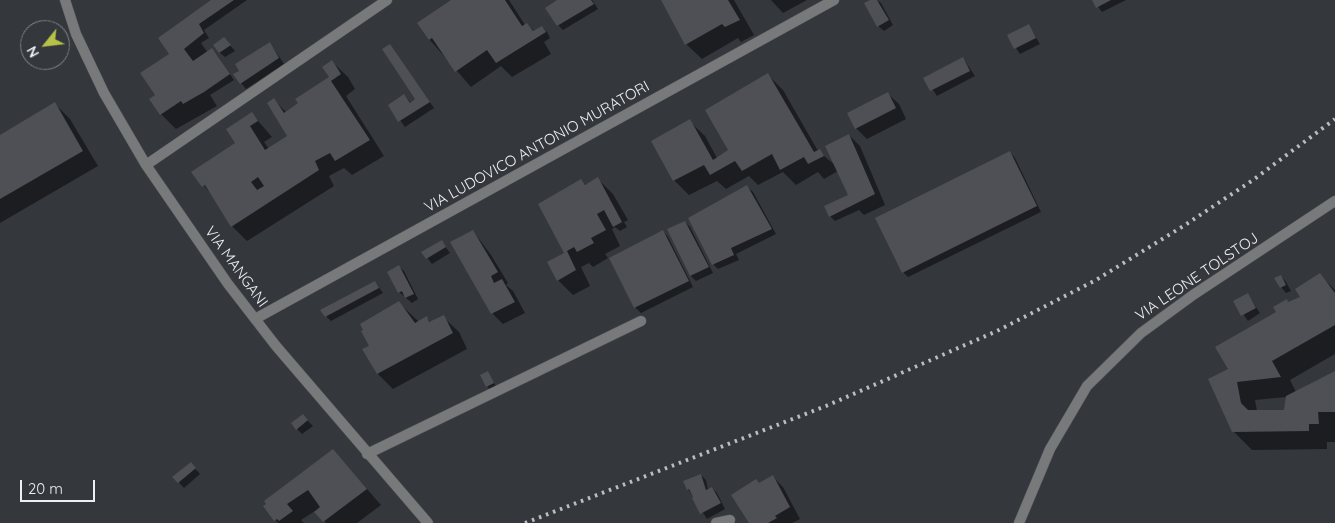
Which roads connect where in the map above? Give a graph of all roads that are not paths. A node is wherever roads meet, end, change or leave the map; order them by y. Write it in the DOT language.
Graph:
graph roads {
  1 [pos="65,0"];
  2 [pos="387,0"];
  3 [pos="834,0"];
  4 [pos="146,165"];
  5 [pos="1335,201"];
  6 [pos="255,319"];
  7 [pos="641,321"];
  8 [pos="367,454"];
  9 [pos="730,520"];
  10 [pos="428,523"];
  11 [pos="716,523"];
  12 [pos="1019,523"];
  1 -- 4 [label="street, VIA MANGANI"];
  2 -- 4 [label="street"];
  3 -- 6 [label="street, VIA LUDOVICO ANTONIO MURATORI"];
  4 -- 6 [label="street, VIA MANGANI"];
  5 -- 12 [label="street, VIA LEONE TOLSTOJ"];
  6 -- 8 [label="street, VIA MANGANI"];
  7 -- 8 [label="street"];
  8 -- 10 [label="street, VIA MANGANI"];
  9 -- 11 [label="street"];
}
